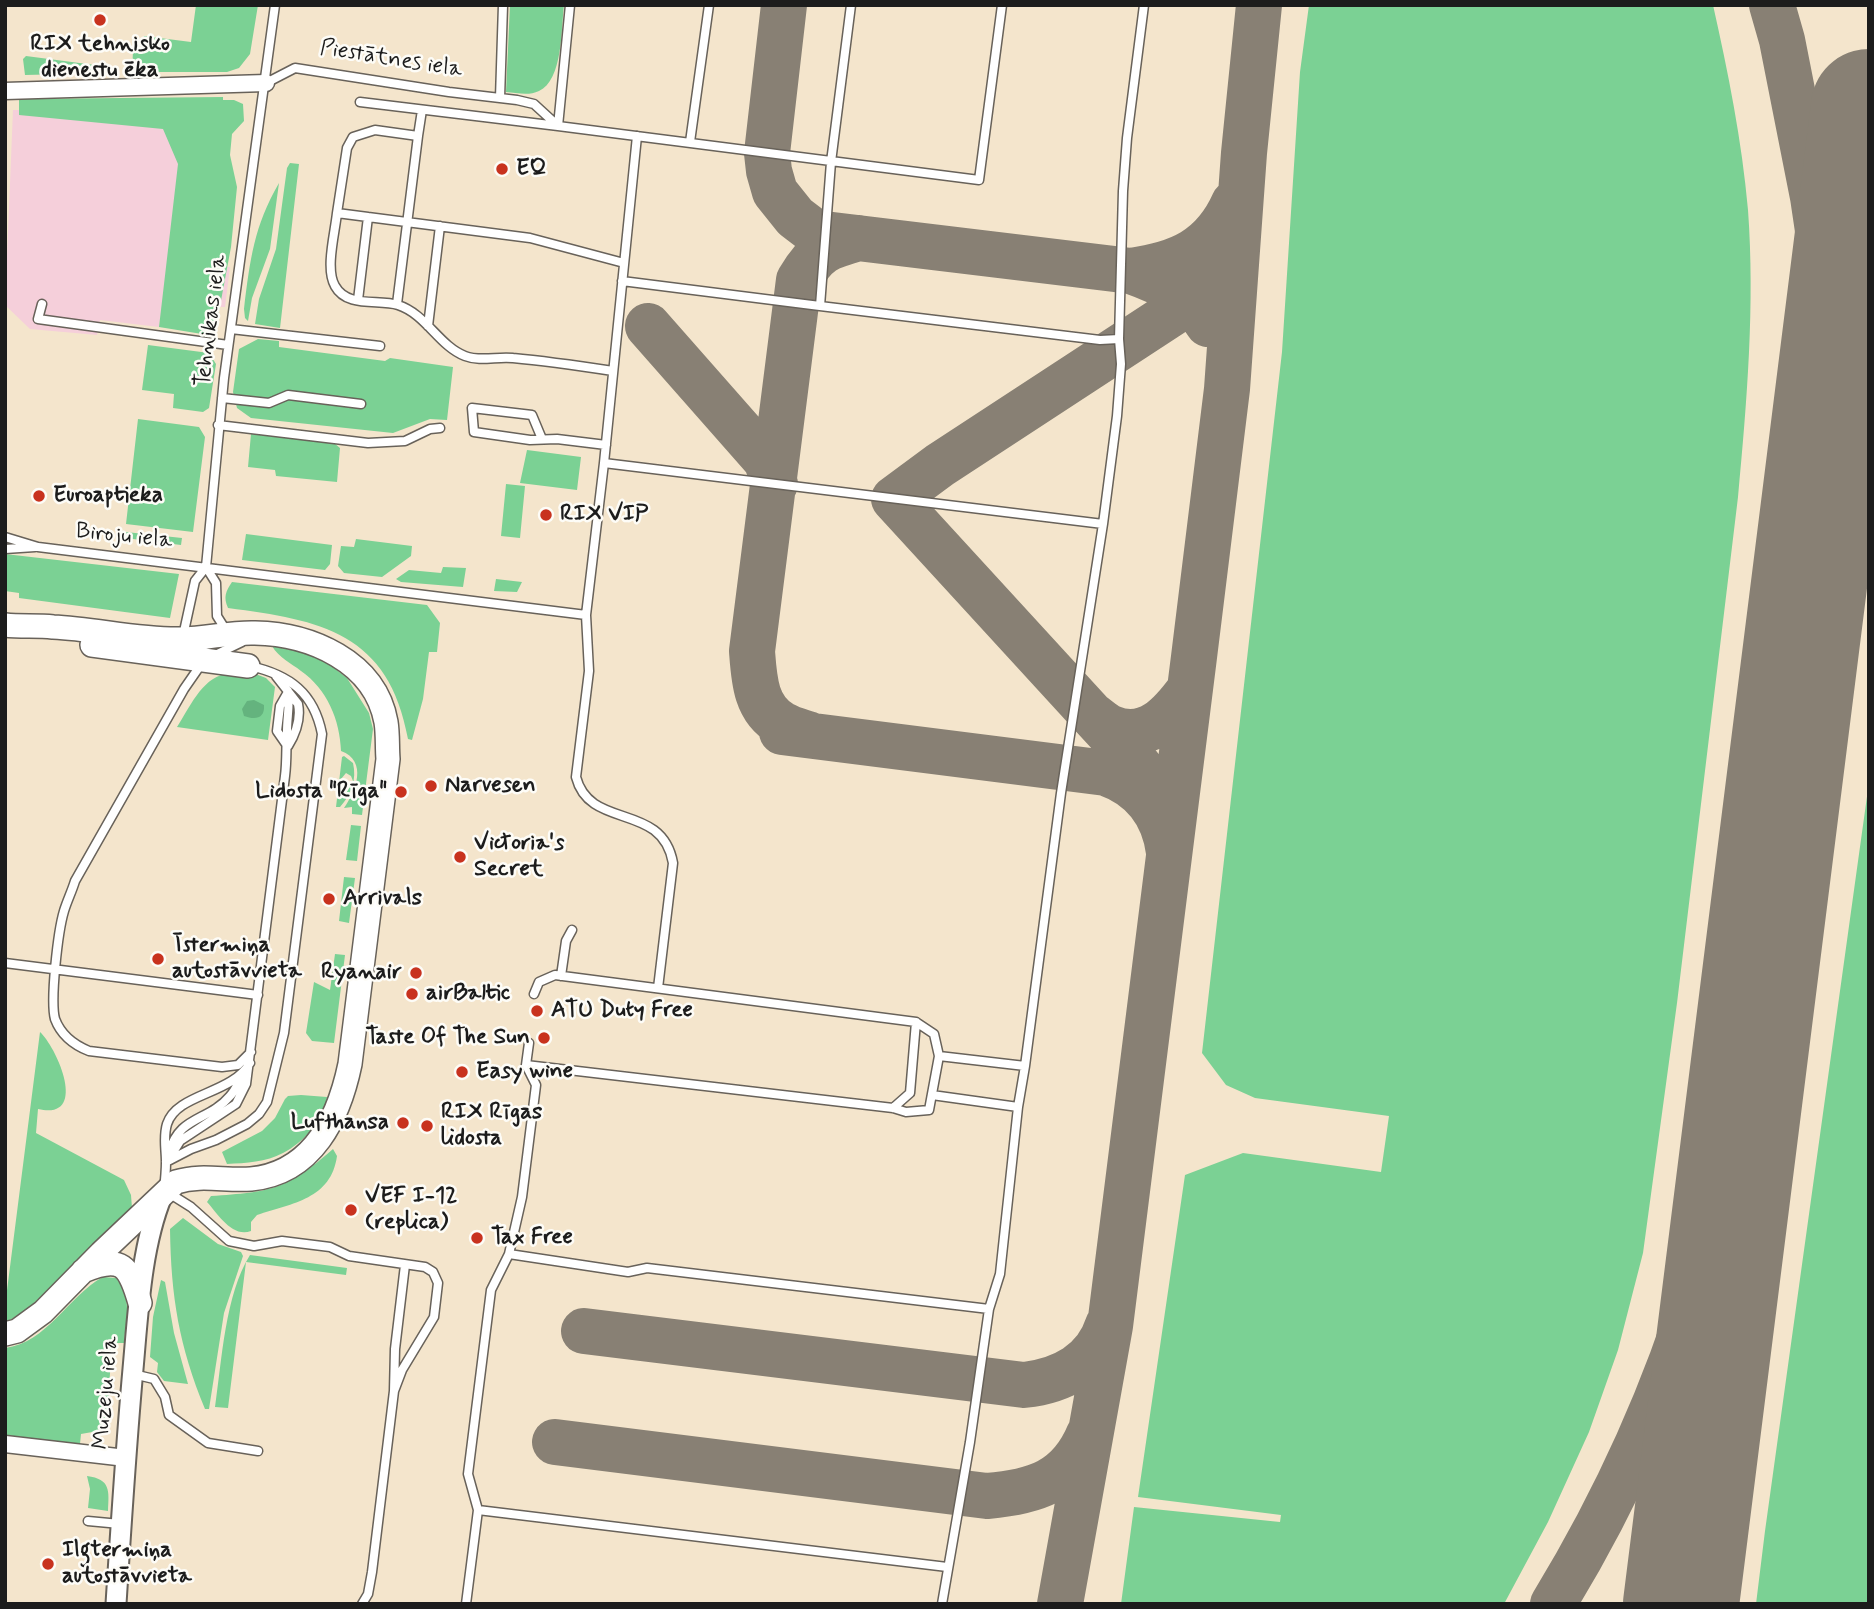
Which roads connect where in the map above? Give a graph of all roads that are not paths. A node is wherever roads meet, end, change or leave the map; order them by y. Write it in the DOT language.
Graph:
graph roads {
  1 [pos="275,5"];
  2 [pos="503,5"];
  3 [pos="570,5"];
  4 [pos="709,5"];
  5 [pos="851,5"];
  6 [pos="1002,5"];
  7 [pos="1144,5"];
  8 [pos="266,83"];
  9 [pos="5,92"];
  10 [pos="500,98"];
  11 [pos="360,102"];
  12 [pos="422,110"];
  13 [pos="558,126"];
  14 [pos="418,136"];
  15 [pos="637,136"];
  16 [pos="690,142"];
  17 [pos="831,162"];
  18 [pos="337,213"];
  19 [pos="368,217"];
  20 [pos="407,222"];
  21 [pos="440,226"];
  22 [pos="624,263"];
  23 [pos="622,281"];
  24 [pos="358,300"];
  25 [pos="42,304"];
  26 [pos="397,304"];
  27 [pos="820,306"];
  28 [pos="428,326"];
  29 [pos="230,329"];
  30 [pos="1119,339"];
  31 [pos="228,345"];
  32 [pos="380,346"];
  33 [pos="613,370"];
  34 [pos="222,398"];
  35 [pos="361,404"];
  36 [pos="218,425"];
  37 [pos="440,428"];
  38 [pos="542,439"];
  39 [pos="606,445"];
  40 [pos="604,463"];
  41 [pos="1102,524"];
  42 [pos="5,537"];
  43 [pos="38,547"];
  44 [pos="5,549"];
  45 [pos="206,567"];
  46 [pos="586,615"];
  47 [pos="12,626"];
  48 [pos="266,633"];
  49 [pos="229,634"];
  50 [pos="182,639"];
  51 [pos="204,661"];
  52 [pos="260,668"];
  53 [pos="288,691"];
  54 [pos="288,747"];
  55 [pos="572,930"];
  56 [pos="5,963"];
  57 [pos="56,971"];
  58 [pos="561,976"];
  59 [pos="658,988"];
  60 [pos="534,994"];
  61 [pos="258,995"];
  62 [pos="916,1023"];
  63 [pos="529,1043"];
  64 [pos="251,1052"];
  65 [pos="939,1056"];
  66 [pos="250,1063"];
  67 [pos="526,1065"];
  68 [pos="1025,1066"];
  69 [pos="932,1095"];
  70 [pos="1018,1107"];
  71 [pos="892,1108"];
  72 [pos="166,1162"];
  73 [pos="164,1190"];
  74 [pos="509,1254"];
  75 [pos="405,1265"];
  76 [pos="83,1271"];
  77 [pos="140,1303"];
  78 [pos="989,1309"];
  79 [pos="5,1335"];
  80 [pos="133,1374"];
  81 [pos="394,1391"];
  82 [pos="5,1444"];
  83 [pos="258,1451"];
  84 [pos="126,1458"];
  85 [pos="478,1510"];
  86 [pos="88,1521"];
  87 [pos="121,1524"];
  88 [pos="947,1567"];
  89 [pos="116,1604"];
  90 [pos="362,1604"];
  91 [pos="466,1604"];
  92 [pos="942,1604"];
  1 -- 8 [label="lane, Tehnikas iela"];
  2 -- 10 [label="lane"];
  3 -- 13 [label="lane"];
  4 -- 16 [label="lane"];
  5 -- 17 [label="lane"];
  6 -- 17 [label="lane"];
  7 -- 30 [label="lane"];
  8 -- 9 [label="street, Piestātnes iela"];
  8 -- 10 [label="lane, Piestātnes iela"];
  8 -- 29 [label="lane, Tehnikas iela"];
  10 -- 13 [label="lane, Piestātnes iela"];
  11 -- 12 [label="lane"];
  12 -- 13 [label="lane"];
  12 -- 14 [label="lane"];
  13 -- 15 [label="lane"];
  14 -- 18 [label="lane"];
  14 -- 20 [label="lane"];
  15 -- 16 [label="lane"];
  15 -- 22 [label="lane"];
  16 -- 17 [label="lane"];
  17 -- 27 [label="lane"];
  18 -- 19 [label="lane"];
  18 -- 24 [label="lane"];
  19 -- 20 [label="lane"];
  19 -- 24 [label="lane"];
  20 -- 21 [label="lane"];
  20 -- 26 [label="lane"];
  21 -- 22 [label="lane"];
  21 -- 28 [label="lane"];
  22 -- 23 [label="lane"];
  23 -- 27 [label="lane"];
  23 -- 33 [label="lane"];
  24 -- 26 [label="lane"];
  25 -- 31 [label="lane"];
  26 -- 28 [label="lane"];
  27 -- 30 [label="lane"];
  28 -- 33 [label="lane"];
  29 -- 31 [label="lane, Tehnikas iela"];
  29 -- 32 [label="lane"];
  30 -- 41 [label="lane"];
  31 -- 34 [label="lane, Tehnikas iela"];
  33 -- 39 [label="lane"];
  34 -- 35 [label="lane"];
  34 -- 36 [label="lane, Tehnikas iela"];
  36 -- 37 [label="lane"];
  36 -- 45 [label="lane, Tehnikas iela"];
  38 -- 38 [label="lane"];
  38 -- 39 [label="lane"];
  39 -- 40 [label="lane"];
  40 -- 41 [label="lane"];
  40 -- 46 [label="lane"];
  41 -- 68 [label="lane"];
  42 -- 43 [label="lane, Biroju iela"];
  43 -- 44 [label="lane, Biroju iela"];
  43 -- 45 [label="lane, Biroju iela"];
  45 -- 46 [label="lane, Biroju iela"];
  45 -- 49 [label="lane"];
  45 -- 50 [label="lane, Tehnikas iela"];
  46 -- 59 [label="lane"];
  47 -- 50 [label="main road"];
  47 -- 51 [label="main road"];
  48 -- 49 [label="main road"];
  48 -- 51 [label="lane"];
  48 -- 73 [label="main road"];
  49 -- 50 [label="main road"];
  51 -- 52 [label="main road"];
  51 -- 57 [label="lane"];
  52 -- 53 [label="lane"];
  52 -- 72 [label="lane"];
  53 -- 54 [label="lane"];
  53 -- 54 [label="lane"];
  54 -- 61 [label="lane"];
  55 -- 58 [label="lane"];
  56 -- 57 [label="lane"];
  57 -- 61 [label="lane"];
  57 -- 64 [label="lane"];
  58 -- 59 [label="lane"];
  58 -- 60 [label="lane"];
  59 -- 62 [label="lane"];
  61 -- 64 [label="lane"];
  62 -- 65 [label="lane"];
  62 -- 71 [label="lane"];
  63 -- 67 [label="lane"];
  64 -- 66 [label="lane"];
  65 -- 68 [label="lane"];
  65 -- 69 [label="lane"];
  66 -- 72 [label="lane"];
  66 -- 72 [label="lane"];
  67 -- 71 [label="lane"];
  67 -- 74 [label="lane"];
  68 -- 70 [label="lane"];
  69 -- 70 [label="lane"];
  69 -- 71 [label="lane"];
  70 -- 78 [label="lane"];
  72 -- 73 [label="lane"];
  73 -- 75 [label="lane"];
  73 -- 76 [label="main road"];
  73 -- 77 [label="street, Muzeju iela"];
  74 -- 78 [label="lane"];
  74 -- 85 [label="lane"];
  75 -- 81 [label="lane"];
  75 -- 81 [label="lane"];
  76 -- 77 [label="main road"];
  76 -- 79 [label="main road"];
  77 -- 80 [label="street, Muzeju iela"];
  78 -- 88 [label="lane"];
  80 -- 83 [label="lane"];
  80 -- 84 [label="street, Muzeju iela"];
  81 -- 90 [label="lane"];
  82 -- 84 [label="street"];
  84 -- 87 [label="street, Muzeju iela"];
  85 -- 88 [label="lane"];
  85 -- 91 [label="lane"];
  86 -- 87 [label="lane"];
  87 -- 89 [label="street, Muzeju iela"];
  88 -- 92 [label="lane"];
}
